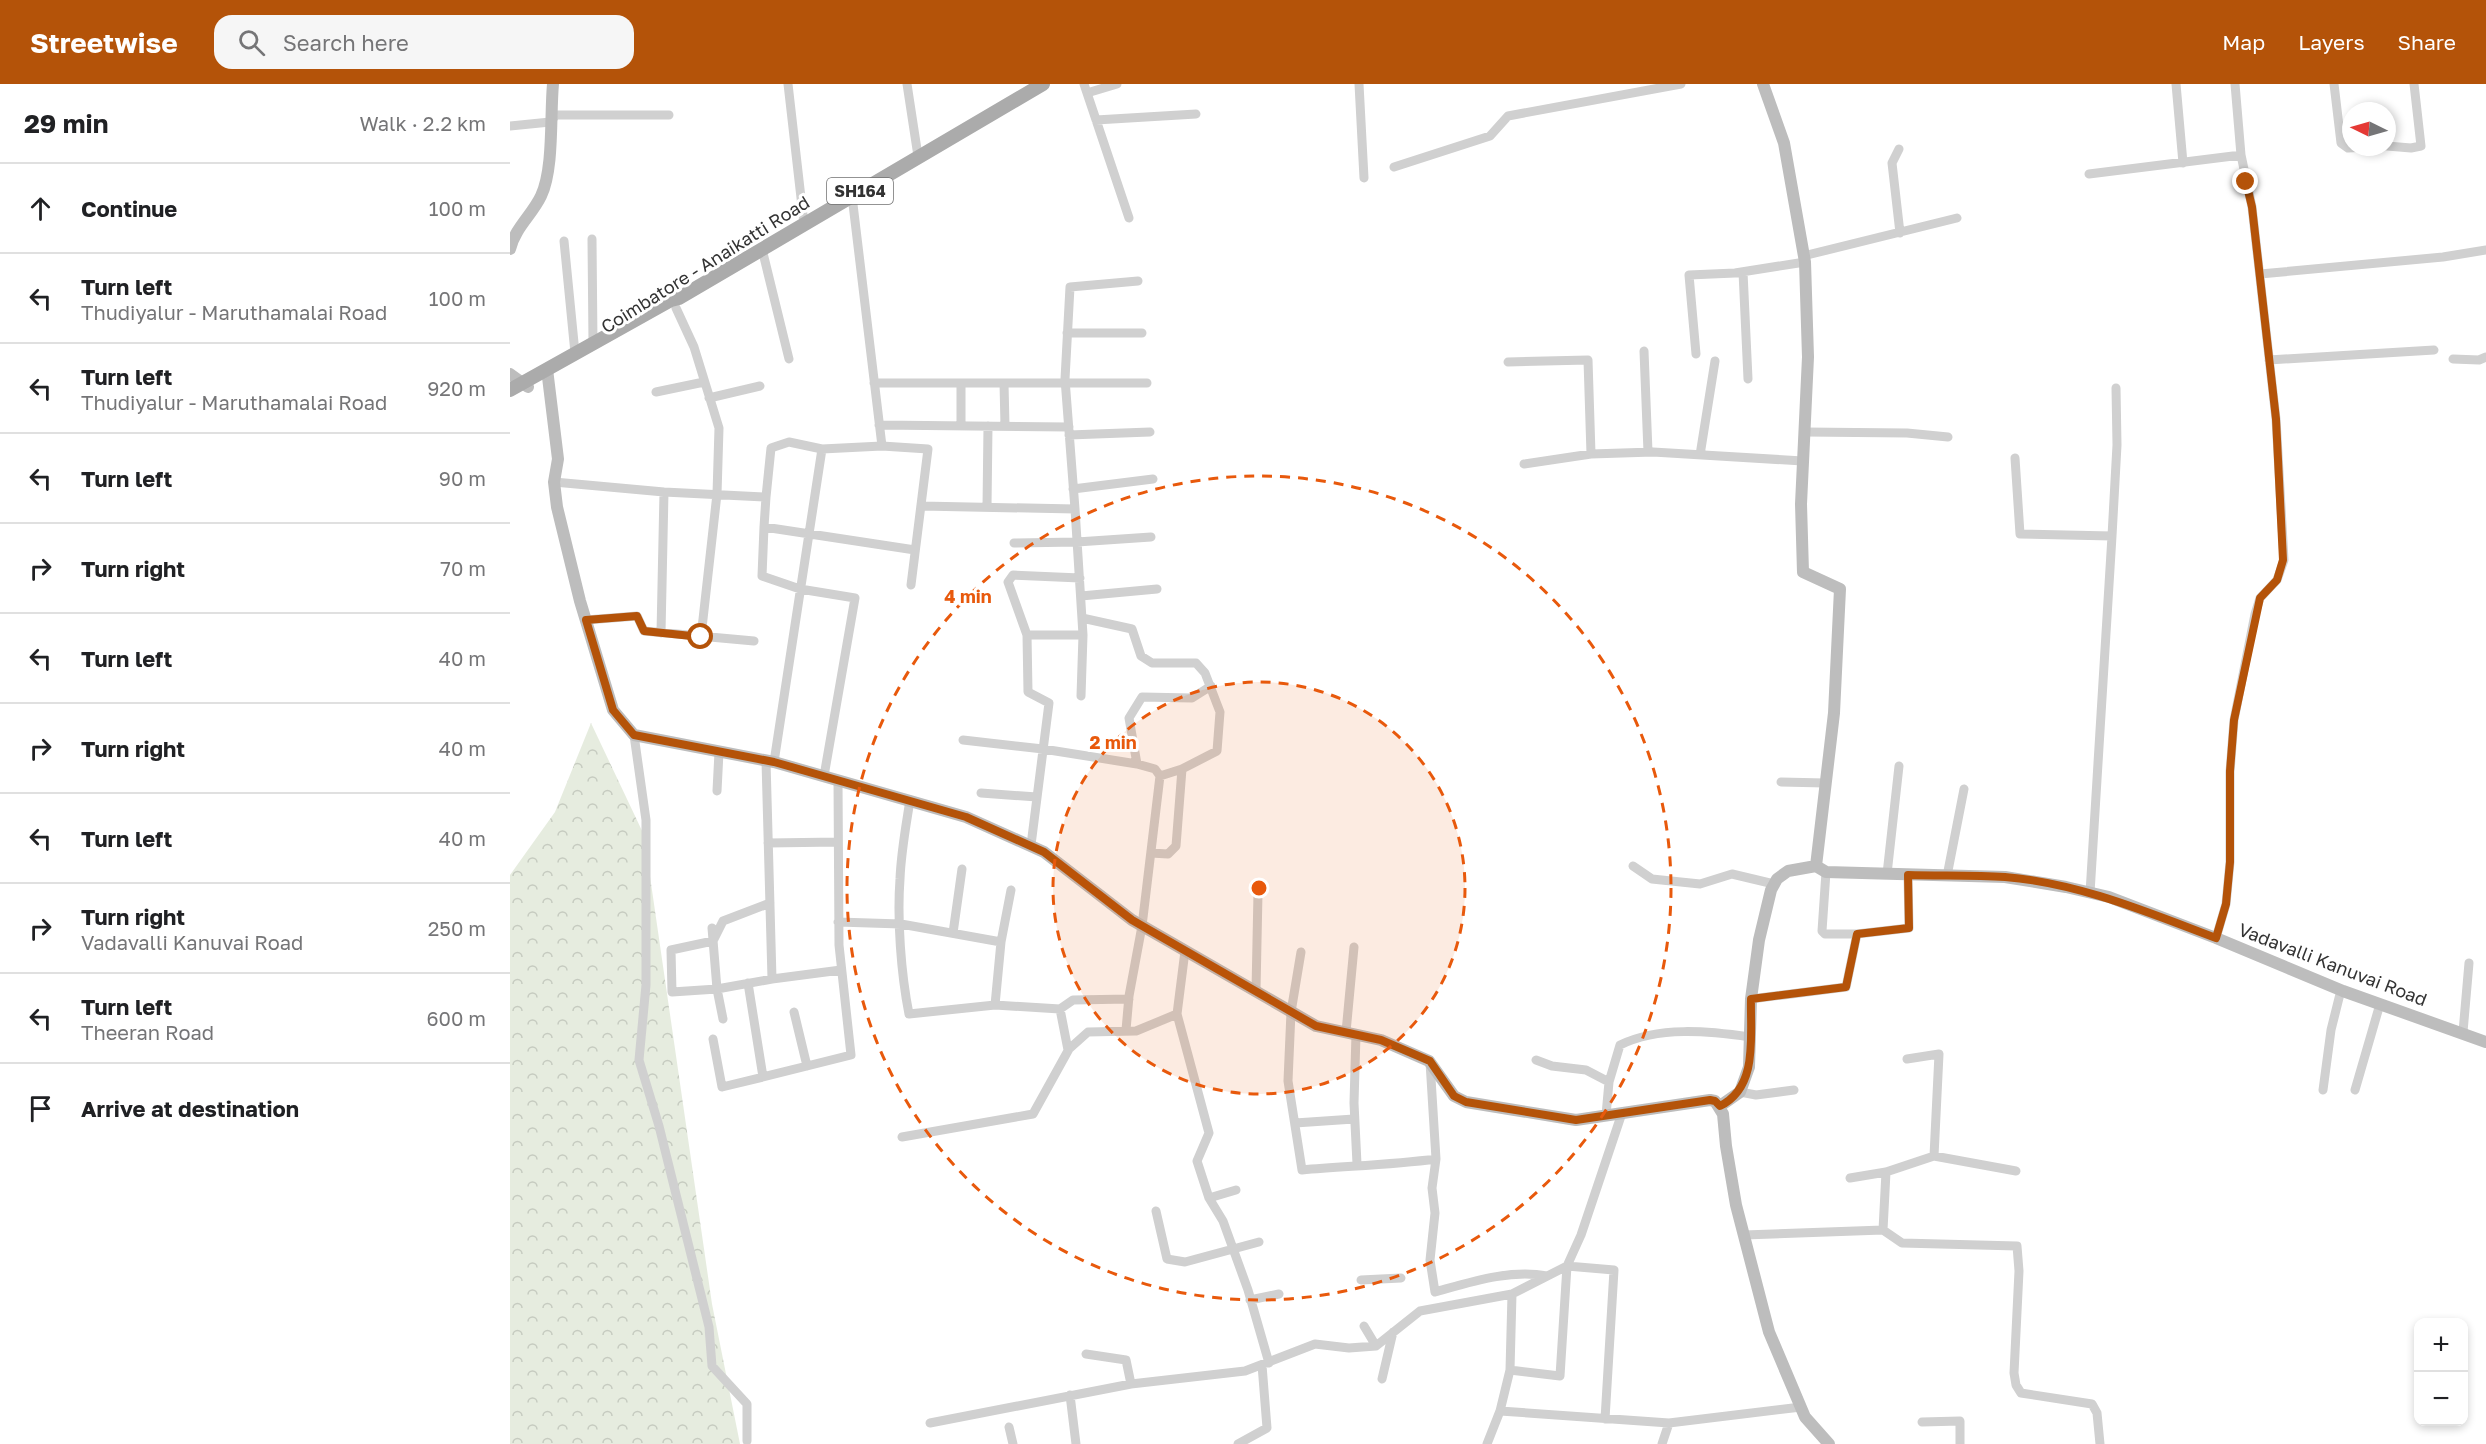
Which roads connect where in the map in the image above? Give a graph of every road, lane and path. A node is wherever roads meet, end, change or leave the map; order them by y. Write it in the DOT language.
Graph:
graph roads {
  1 [pos="553,84"];
  2 [pos="788,84"];
  3 [pos="907,84"];
  4 [pos="1042,84"];
  5 [pos="1117,84"];
  6 [pos="1359,84"];
  7 [pos="1681,84"];
  8 [pos="1763,84"];
  9 [pos="2176,84"];
  10 [pos="2235,84"];
  11 [pos="2334,84"];
  12 [pos="2414,84"];
  13 [pos="1085,89"];
  14 [pos="1196,114"];
  15 [pos="669,116"];
  16 [pos="1096,120"];
  17 [pos="550,122"];
  18 [pos="510,126"];
  19 [pos="2342,144"];
  20 [pos="2396,147"];
  21 [pos="1899,149"];
  22 [pos="2241,155"];
  23 [pos="918,156"];
  24 [pos="2183,163"];
  25 [pos="1394,167"];
  26 [pos="2089,174"];
  27 [pos="1364,178"];
  28 [pos="852,196"];
  29 [pos="1129,218"];
  30 [pos="1957,218"];
  31 [pos="804,224"];
  32 [pos="1900,233"];
  33 [pos="592,239"];
  34 [pos="564,242"];
  35 [pos="510,249"];
  36 [pos="762,249"];
  37 [pos="2486,250"];
  38 [pos="1804,259"];
  39 [pos="1743,272"];
  40 [pos="2260,274"];
  41 [pos="1138,281"];
  42 [pos="677,303"];
  43 [pos="1067,333"];
  44 [pos="1142,333"];
  45 [pos="593,343"];
  46 [pos="2434,350"];
  47 [pos="1644,351"];
  48 [pos="575,353"];
  49 [pos="1696,354"];
  50 [pos="2486,357"];
  51 [pos="789,359"];
  52 [pos="2453,359"];
  53 [pos="2269,360"];
  54 [pos="1716,361"];
  55 [pos="1508,362"];
  56 [pos="510,374"];
  57 [pos="1748,379"];
  58 [pos="533,381"];
  59 [pos="704,382"];
  60 [pos="1065,382"];
  61 [pos="874,383"];
  62 [pos="961,383"];
  63 [pos="1004,383"];
  64 [pos="1147,383"];
  65 [pos="760,386"];
  66 [pos="2116,388"];
  67 [pos="656,392"];
  68 [pos="709,398"];
  69 [pos="510,400"];
  70 [pos="879,425"];
  71 [pos="960,426"];
  72 [pos="988,426"];
  73 [pos="1005,426"];
  74 [pos="1069,431"];
  75 [pos="1150,432"];
  76 [pos="1805,432"];
  77 [pos="1948,436"];
  78 [pos="882,446"];
  79 [pos="822,449"];
  80 [pos="1648,452"];
  81 [pos="1591,454"];
  82 [pos="1700,455"];
  83 [pos="2015,458"];
  84 [pos="1803,461"];
  85 [pos="1524,464"];
  86 [pos="555,477"];
  87 [pos="1153,479"];
  88 [pos="1073,489"];
  89 [pos="664,492"];
  90 [pos="717,495"];
  91 [pos="765,497"];
  92 [pos="921,506"];
  93 [pos="987,507"];
  94 [pos="1075,509"];
  95 [pos="765,527"];
  96 [pos="808,535"];
  97 [pos="2112,536"];
  98 [pos="1150,537"];
  99 [pos="1077,542"];
  100 [pos="1014,543"];
  101 [pos="915,550"];
  102 [pos="1080,578"];
  103 [pos="911,585"];
  104 [pos="800,589"];
  105 [pos="1158,589"];
  106 [pos="1081,596"];
  107 [pos="1082,618"];
  108 [pos="586,620"];
  109 [pos="661,633"];
  110 [pos="1027,635"];
  111 [pos="1083,635"];
  112 [pos="701,637"];
  113 [pos="754,641"];
  114 [pos="1211,686"];
  115 [pos="1081,696"];
  116 [pos="634,735"];
  117 [pos="963,740"];
  118 [pos="1043,749"];
  119 [pos="718,752"];
  120 [pos="770,761"];
  121 [pos="1137,764"];
  122 [pos="1899,766"];
  123 [pos="1182,769"];
  124 [pos="824,776"];
  125 [pos="1160,776"];
  126 [pos="838,780"];
  127 [pos="1781,782"];
  128 [pos="1825,783"];
  129 [pos="1964,789"];
  130 [pos="717,791"];
  131 [pos="981,793"];
  132 [pos="1037,797"];
  133 [pos="910,800"];
  134 [pos="838,842"];
  135 [pos="768,843"];
  136 [pos="1030,846"];
  137 [pos="1151,853"];
  138 [pos="1633,866"];
  139 [pos="962,869"];
  140 [pos="1821,869"];
  141 [pos="1887,874"];
  142 [pos="1908,875"];
  143 [pos="1947,876"];
  144 [pos="1774,884"];
  145 [pos="1011,890"];
  146 [pos="1258,893"];
  147 [pos="2090,893"];
  148 [pos="770,903"];
  149 [pos="838,922"];
  150 [pos="901,924"];
  151 [pos="1142,926"];
  152 [pos="712,928"];
  153 [pos="953,933"];
  154 [pos="1857,934"];
  155 [pos="2216,938"];
  156 [pos="713,941"];
  157 [pos="1001,942"];
  158 [pos="1354,948"];
  159 [pos="1185,951"];
  160 [pos="1301,952"];
  161 [pos="2469,963"];
  162 [pos="841,970"];
  163 [pos="772,979"];
  164 [pos="748,983"];
  165 [pos="717,988"];
  166 [pos="1256,990"];
  167 [pos="2341,990"];
  168 [pos="1129,999"];
  169 [pos="1751,999"];
  170 [pos="2380,1004"];
  171 [pos="995,1005"];
  172 [pos="1060,1009"];
  173 [pos="794,1012"];
  174 [pos="1291,1012"];
  175 [pos="1177,1014"];
  176 [pos="723,1018"];
  177 [pos="1126,1030"];
  178 [pos="2463,1032"];
  179 [pos="1351,1033"];
  180 [pos="1750,1037"];
  181 [pos="713,1039"];
  182 [pos="2486,1042"];
  183 [pos="1068,1050"];
  184 [pos="1907,1059"];
  185 [pos="1536,1060"];
  186 [pos="1430,1061"];
  187 [pos="807,1066"];
  188 [pos="763,1077"];
  189 [pos="1609,1082"];
  190 [pos="1794,1090"];
  191 [pos="2323,1090"];
  192 [pos="2355,1090"];
  193 [pos="1740,1092"];
  194 [pos="1720,1106"];
  195 [pos="1622,1113"];
  196 [pos="1606,1115"];
  197 [pos="1354,1119"];
  198 [pos="1295,1123"];
  199 [pos="902,1137"];
  200 [pos="1934,1156"];
  201 [pos="1436,1159"];
  202 [pos="1357,1164"];
  203 [pos="2016,1171"];
  204 [pos="1886,1172"];
  205 [pos="1850,1178"];
  206 [pos="1236,1190"];
  207 [pos="1209,1198"];
  208 [pos="1156,1211"];
  209 [pos="1883,1230"];
  210 [pos="1744,1235"];
  211 [pos="1259,1242"];
  212 [pos="1233,1249"];
  213 [pos="1567,1266"];
  214 [pos="1547,1276"];
  215 [pos="1401,1278"];
  216 [pos="1361,1280"];
  217 [pos="1280,1294"];
  218 [pos="1512,1294"];
  219 [pos="1250,1300"];
  220 [pos="1364,1326"];
  221 [pos="1393,1332"];
  222 [pos="1376,1346"];
  223 [pos="1086,1354"];
  224 [pos="1265,1364"];
  225 [pos="1510,1370"];
  226 [pos="1382,1379"];
  227 [pos="1131,1384"];
  228 [pos="1070,1395"];
  229 [pos="1801,1407"];
  230 [pos="1500,1411"];
  231 [pos="1605,1419"];
  232 [pos="930,1422"];
  233 [pos="1922,1422"];
  234 [pos="1669,1423"];
  235 [pos="1009,1427"];
  236 [pos="747,1441"];
  237 [pos="1827,1443"];
  238 [pos="1013,1444"];
  239 [pos="1076,1444"];
  240 [pos="1239,1444"];
  241 [pos="1487,1444"];
  242 [pos="1662,1444"];
  243 [pos="1960,1444"];
  244 [pos="2100,1444"];
  1 -- 17 [label="main road"];
  2 -- 31 [label="street"];
  3 -- 23 [label="street"];
  4 -- 23 [label="main road, Coimbatore - Anaikatti Road / SH164"];
  5 -- 13 [label="street"];
  6 -- 27 [label="street"];
  7 -- 25 [label="street"];
  8 -- 38 [label="main road"];
  9 -- 24 [label="street"];
  10 -- 22 [label="street"];
  11 -- 19 [label="street"];
  12 -- 20 [label="street"];
  13 -- 16 [label="street"];
  14 -- 16 [label="street"];
  15 -- 17 [label="street"];
  16 -- 29 [label="street"];
  17 -- 18 [label="street"];
  17 -- 35 [label="main road"];
  21 -- 32 [label="street"];
  22 -- 24 [label="street"];
  22 -- 40 [label="street"];
  23 -- 28 [label="main road, Coimbatore - Anaikatti Road / SH164"];
  24 -- 26 [label="street"];
  28 -- 31 [label="main road, Coimbatore - Anaikatti Road / SH164"];
  28 -- 61 [label="street"];
  30 -- 32 [label="street"];
  31 -- 36 [label="main road, Coimbatore - Anaikatti Road / SH164"];
  32 -- 38 [label="street"];
  33 -- 45 [label="street"];
  34 -- 48 [label="street"];
  36 -- 42 [label="main road, Coimbatore - Anaikatti Road / SH164"];
  36 -- 51 [label="street"];
  37 -- 40 [label="street"];
  38 -- 39 [label="street"];
  38 -- 76 [label="main road"];
  39 -- 49 [label="street"];
  39 -- 57 [label="street"];
  40 -- 53 [label="street"];
  41 -- 43 [label="street"];
  42 -- 45 [label="main road"];
  42 -- 58 [label="main road, Coimbatore - Anaikatti Road / SH164"];
  42 -- 59 [label="street"];
  43 -- 44 [label="street"];
  43 -- 60 [label="street"];
  45 -- 48 [label="main road"];
  46 -- 53 [label="street"];
  47 -- 80 [label="street"];
  48 -- 58 [label="main road"];
  50 -- 52 [label="street"];
  53 -- 155 [label="street"];
  54 -- 82 [label="street"];
  55 -- 81 [label="street"];
  56 -- 58 [label="main road"];
  58 -- 69 [label="main road, Coimbatore - Anaikatti Road / SH164"];
  58 -- 86 [label="main road"];
  59 -- 67 [label="street"];
  59 -- 68 [label="street"];
  60 -- 63 [label="street"];
  60 -- 64 [label="street"];
  60 -- 74 [label="street"];
  61 -- 62 [label="street"];
  61 -- 70 [label="street"];
  62 -- 63 [label="street"];
  62 -- 71 [label="street"];
  63 -- 73 [label="street"];
  65 -- 68 [label="street"];
  66 -- 97 [label="street"];
  68 -- 90 [label="street"];
  70 -- 71 [label="street"];
  70 -- 78 [label="street"];
  71 -- 72 [label="street"];
  72 -- 73 [label="street"];
  72 -- 93 [label="street"];
  73 -- 74 [label="street"];
  74 -- 75 [label="street"];
  74 -- 88 [label="street"];
  76 -- 77 [label="street"];
  76 -- 84 [label="main road"];
  78 -- 79 [label="street"];
  78 -- 92 [label="street"];
  79 -- 91 [label="street"];
  79 -- 96 [label="street"];
  80 -- 81 [label="street"];
  80 -- 82 [label="street"];
  81 -- 85 [label="street"];
  82 -- 84 [label="street"];
  83 -- 97 [label="street"];
  84 -- 128 [label="main road"];
  86 -- 89 [label="street"];
  86 -- 108 [label="main road"];
  87 -- 88 [label="street"];
  88 -- 94 [label="street"];
  89 -- 90 [label="street"];
  89 -- 109 [label="street"];
  90 -- 91 [label="street"];
  90 -- 112 [label="street"];
  91 -- 95 [label="street"];
  92 -- 93 [label="street"];
  92 -- 101 [label="street"];
  93 -- 94 [label="street"];
  94 -- 99 [label="street"];
  95 -- 96 [label="street"];
  95 -- 104 [label="street"];
  96 -- 101 [label="street"];
  96 -- 104 [label="street"];
  97 -- 147 [label="street"];
  98 -- 99 [label="street"];
  99 -- 100 [label="street"];
  99 -- 102 [label="street"];
  101 -- 103 [label="street"];
  102 -- 106 [label="street"];
  102 -- 110 [label="street"];
  104 -- 120 [label="street"];
  104 -- 124 [label="street"];
  105 -- 106 [label="street"];
  106 -- 107 [label="street"];
  107 -- 111 [label="street"];
  107 -- 114 [label="street"];
  108 -- 109 [label="street"];
  108 -- 116 [label="main road"];
  109 -- 112 [label="street"];
  110 -- 111 [label="street"];
  110 -- 118 [label="street"];
  111 -- 115 [label="street"];
  112 -- 113 [label="street"];
  114 -- 121 [label="street"];
  114 -- 123 [label="street"];
  116 -- 119 [label="main road"];
  116 -- 236 [label="street"];
  117 -- 118 [label="street"];
  118 -- 121 [label="street"];
  118 -- 132 [label="street"];
  119 -- 120 [label="main road"];
  119 -- 130 [label="street"];
  120 -- 124 [label="main road"];
  120 -- 135 [label="street"];
  121 -- 125 [label="street"];
  122 -- 141 [label="street"];
  123 -- 125 [label="street"];
  123 -- 137 [label="street"];
  124 -- 126 [label="main road"];
  125 -- 137 [label="street"];
  126 -- 133 [label="main road"];
  126 -- 134 [label="street"];
  127 -- 128 [label="street"];
  128 -- 140 [label="main road"];
  129 -- 143 [label="street"];
  131 -- 132 [label="street"];
  132 -- 136 [label="street"];
  133 -- 136 [label="main road"];
  133 -- 150 [label="street"];
  134 -- 135 [label="street"];
  134 -- 149 [label="street"];
  135 -- 148 [label="street"];
  136 -- 151 [label="main road"];
  137 -- 151 [label="street"];
  138 -- 144 [label="street"];
  139 -- 153 [label="street"];
  140 -- 141 [label="main road, Vadavalli Kanuvai Road"];
  140 -- 144 [label="main road, Vadavalli Kanuvai Road"];
  140 -- 154 [label="street"];
  141 -- 142 [label="main road, Vadavalli Kanuvai Road"];
  142 -- 143 [label="main road, Vadavalli Kanuvai Road"];
  142 -- 154 [label="street"];
  143 -- 147 [label="main road, Vadavalli Kanuvai Road"];
  144 -- 169 [label="main road"];
  145 -- 157 [label="street"];
  146 -- 166 [label="street"];
  147 -- 155 [label="main road, Vadavalli Kanuvai Road"];
  148 -- 156 [label="street"];
  148 -- 163 [label="street"];
  149 -- 150 [label="street"];
  149 -- 162 [label="street"];
  150 -- 153 [label="street"];
  150 -- 171 [label="street"];
  151 -- 159 [label="main road"];
  151 -- 168 [label="street"];
  152 -- 156 [label="street"];
  153 -- 157 [label="street"];
  154 -- 169 [label="street"];
  155 -- 167 [label="main road, Vadavalli Kanuvai Road"];
  156 -- 165 [label="street"];
  156 -- 165 [label="street"];
  157 -- 171 [label="street"];
  158 -- 179 [label="street"];
  159 -- 166 [label="main road"];
  159 -- 175 [label="street"];
  160 -- 174 [label="street"];
  161 -- 178 [label="street"];
  162 -- 163 [label="street"];
  162 -- 187 [label="street"];
  163 -- 164 [label="street"];
  164 -- 165 [label="street"];
  164 -- 188 [label="street"];
  165 -- 176 [label="street"];
  166 -- 174 [label="main road"];
  167 -- 170 [label="main road, Vadavalli Kanuvai Road"];
  167 -- 191 [label="street"];
  168 -- 172 [label="street"];
  168 -- 177 [label="street"];
  169 -- 180 [label="main road"];
  170 -- 178 [label="main road, Vadavalli Kanuvai Road"];
  170 -- 192 [label="street"];
  171 -- 172 [label="street"];
  172 -- 183 [label="street"];
  173 -- 187 [label="street"];
  174 -- 179 [label="main road"];
  174 -- 198 [label="street"];
  175 -- 177 [label="street"];
  175 -- 207 [label="street"];
  177 -- 183 [label="street"];
  178 -- 182 [label="main road, Vadavalli Kanuvai Road"];
  179 -- 186 [label="main road"];
  179 -- 197 [label="street"];
  180 -- 189 [label="street"];
  180 -- 193 [label="main road"];
  181 -- 188 [label="street"];
  183 -- 199 [label="street"];
  184 -- 200 [label="street"];
  185 -- 189 [label="street"];
  186 -- 196 [label="main road"];
  186 -- 201 [label="street"];
  187 -- 188 [label="street"];
  189 -- 196 [label="street"];
  190 -- 193 [label="street"];
  193 -- 194 [label="main road"];
  194 -- 195 [label="main road"];
  194 -- 210 [label="main road"];
  195 -- 196 [label="main road"];
  195 -- 213 [label="street"];
  197 -- 198 [label="street"];
  197 -- 202 [label="street"];
  198 -- 202 [label="street"];
  200 -- 203 [label="street"];
  200 -- 204 [label="street"];
  201 -- 202 [label="street"];
  201 -- 214 [label="street"];
  204 -- 205 [label="street"];
  204 -- 209 [label="street"];
  206 -- 207 [label="street"];
  207 -- 212 [label="street"];
  208 -- 212 [label="street"];
  209 -- 210 [label="street"];
  209 -- 244 [label="street"];
  210 -- 229 [label="main road"];
  211 -- 212 [label="street"];
  212 -- 219 [label="street"];
  213 -- 214 [label="street"];
  213 -- 225 [label="street"];
  213 -- 231 [label="street"];
  214 -- 218 [label="street"];
  215 -- 216 [label="street"];
  217 -- 219 [label="street"];
  218 -- 221 [label="street"];
  218 -- 225 [label="street"];
  219 -- 224 [label="street"];
  220 -- 222 [label="street"];
  221 -- 222 [label="street"];
  221 -- 226 [label="street"];
  222 -- 224 [label="street"];
  223 -- 227 [label="street"];
  224 -- 227 [label="street"];
  224 -- 240 [label="street"];
  225 -- 230 [label="street"];
  227 -- 228 [label="street"];
  228 -- 232 [label="street"];
  228 -- 239 [label="street"];
  229 -- 234 [label="street"];
  229 -- 237 [label="main road"];
  230 -- 231 [label="street"];
  230 -- 241 [label="street"];
  231 -- 234 [label="street"];
  233 -- 243 [label="street"];
  234 -- 242 [label="street"];
  235 -- 238 [label="street"];
}
